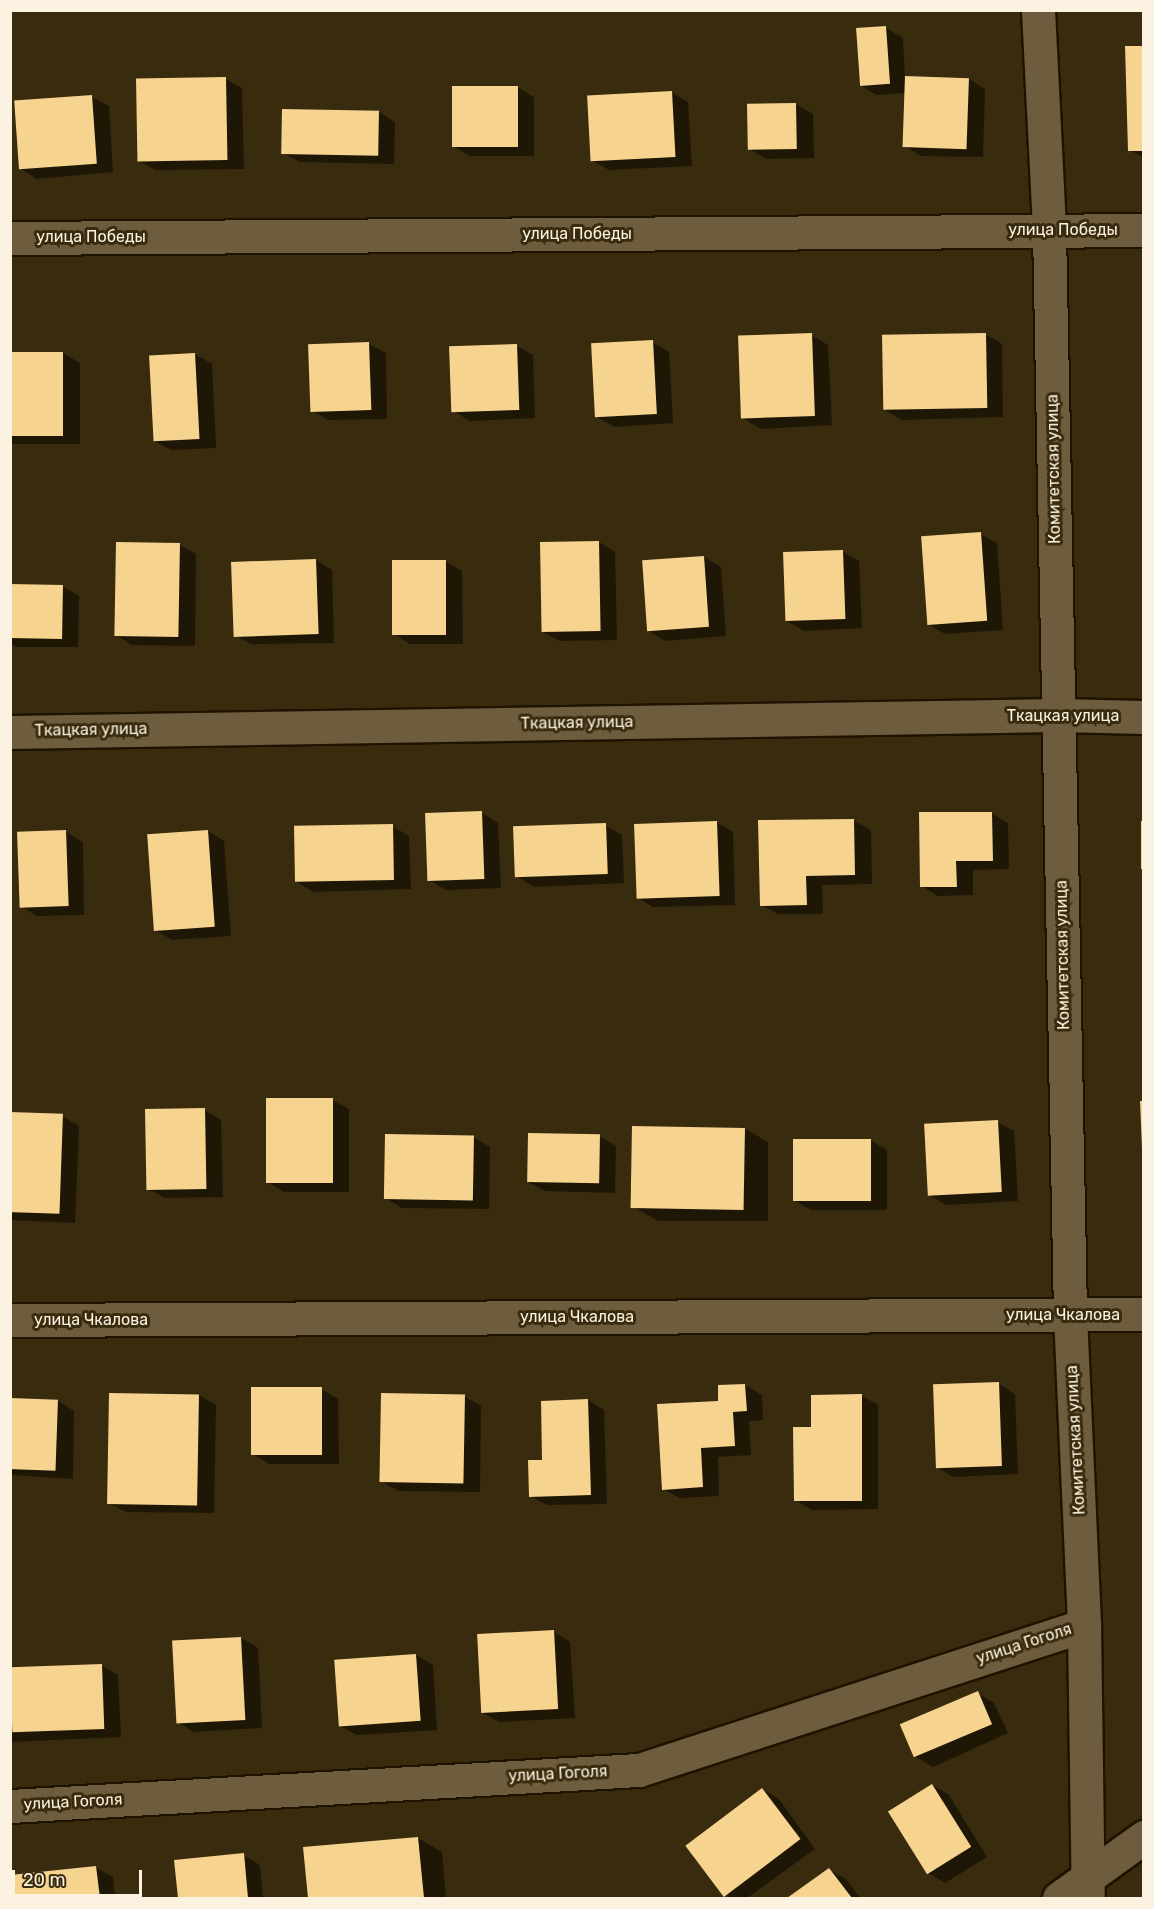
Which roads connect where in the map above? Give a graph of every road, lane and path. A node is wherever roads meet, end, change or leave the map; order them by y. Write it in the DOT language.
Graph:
graph roads {
  1 [pos="1038,10"];
  2 [pos="1049,230"];
  3 [pos="1143,230"];
  4 [pos="10,238"];
  5 [pos="1058,715"];
  6 [pos="1143,717"];
  7 [pos="10,732"];
  8 [pos="1143,1314"];
  9 [pos="1070,1315"];
  10 [pos="10,1320"];
  11 [pos="1084,1625"];
  12 [pos="10,1806"];
  13 [pos="1143,1837"];
  14 [pos="1088,1889"];
  15 [pos="1059,1899"];
  1 -- 2 [label="street, Комитетская улица"];
  2 -- 3 [label="street, улица Победы"];
  2 -- 4 [label="street, улица Победы"];
  2 -- 5 [label="street, Комитетская улица"];
  5 -- 6 [label="street, Ткацкая улица"];
  5 -- 7 [label="street, Ткацкая улица"];
  5 -- 9 [label="street, Комитетская улица"];
  8 -- 9 [label="street, улица Чкалова"];
  9 -- 10 [label="street, улица Чкалова"];
  9 -- 11 [label="street, Комитетская улица"];
  11 -- 12 [label="street, улица Гоголя"];
  11 -- 14 [label="street, Комитетская улица"];
  13 -- 14 [label="street"];
  14 -- 15 [label="street"];
}
